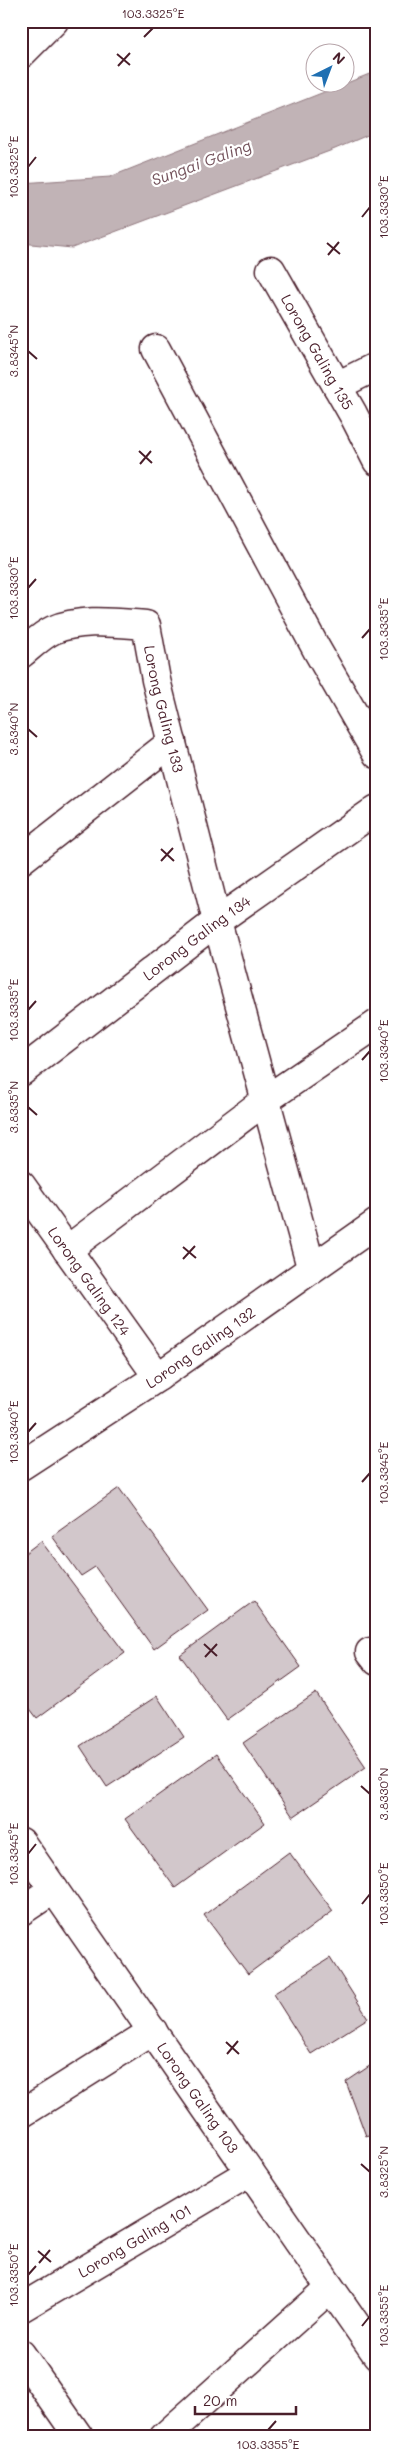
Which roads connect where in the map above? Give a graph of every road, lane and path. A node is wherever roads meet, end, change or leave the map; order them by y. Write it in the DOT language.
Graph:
graph roads {
  1 [pos="54,21"];
  2 [pos="21,54"];
  3 [pos="270,270"];
  4 [pos="156,349"];
  5 [pos="377,366"];
  6 [pos="337,386"];
  7 [pos="377,461"];
  8 [pos="21,654"];
  9 [pos="172,742"];
  10 [pos="377,754"];
  11 [pos="377,809"];
  12 [pos="21,860"];
  13 [pos="217,921"];
  14 [pos="377,1024"];
  15 [pos="21,1072"];
  16 [pos="267,1099"];
  17 [pos="21,1185"];
  18 [pos="377,1223"];
  19 [pos="67,1250"];
  20 [pos="311,1267"];
  21 [pos="158,1377"];
  22 [pos="22,1464"];
  23 [pos="21,1842"];
  24 [pos="54,1889"];
  25 [pos="21,1911"];
  26 [pos="153,2031"];
  27 [pos="21,2114"];
  28 [pos="250,2172"];
  29 [pos="330,2288"];
  30 [pos="21,2308"];
  31 [pos="377,2354"];
  32 [pos="24,2365"];
  33 [pos="79,2437"];
  34 [pos="164,2437"];
  1 -- 2 [label="street"];
  3 -- 6 [label="street, Lorong Galing 135"];
  4 -- 10 [label="street"];
  5 -- 6 [label="street"];
  6 -- 7 [label="street, Lorong Galing 135"];
  8 -- 9 [label="street, Lorong Galing 133"];
  9 -- 12 [label="street"];
  9 -- 13 [label="street, Lorong Galing 133"];
  11 -- 13 [label="street, Lorong Galing 134"];
  13 -- 15 [label="street, Lorong Galing 134"];
  13 -- 16 [label="street, Lorong Galing 133"];
  14 -- 16 [label="street"];
  16 -- 19 [label="street"];
  16 -- 20 [label="street, Lorong Galing 133"];
  17 -- 19 [label="street, Lorong Galing 124"];
  18 -- 20 [label="street, Lorong Galing 132"];
  19 -- 21 [label="street, Lorong Galing 124"];
  20 -- 21 [label="street, Lorong Galing 132"];
  21 -- 22 [label="street, Lorong Galing 132"];
  23 -- 24 [label="street, Lorong Galing 103"];
  24 -- 25 [label="street"];
  24 -- 26 [label="street, Lorong Galing 103"];
  26 -- 27 [label="street"];
  26 -- 28 [label="street, Lorong Galing 103"];
  28 -- 29 [label="street, Lorong Galing 103"];
  28 -- 30 [label="street, Lorong Galing 101"];
  29 -- 31 [label="street, Lorong Galing 103"];
  29 -- 34 [label="street"];
  32 -- 33 [label="street"];
}
